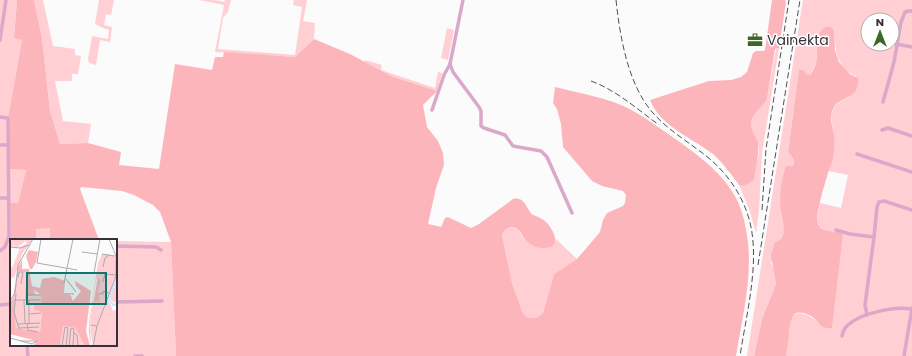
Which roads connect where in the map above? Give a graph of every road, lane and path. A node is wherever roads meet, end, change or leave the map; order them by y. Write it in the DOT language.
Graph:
graph roads {
  1 [pos="6,0"];
  2 [pos="463,0"];
  3 [pos="912,11"];
  4 [pos="900,29"];
  5 [pos="0,40"];
  6 [pos="900,45"];
  7 [pos="912,47"];
  8 [pos="895,52"];
  9 [pos="450,64"];
  10 [pos="883,102"];
  11 [pos="432,110"];
  12 [pos="0,117"];
  13 [pos="882,130"];
  14 [pos="912,136"];
  15 [pos="0,145"];
  16 [pos="7,145"];
  17 [pos="857,154"];
  18 [pos="912,172"];
  19 [pos="0,198"];
  20 [pos="8,198"];
  21 [pos="912,210"];
  22 [pos="572,213"];
  23 [pos="836,230"];
  24 [pos="874,237"];
  25 [pos="117,246"];
  26 [pos="5,247"];
  27 [pos="10,248"];
  28 [pos="161,250"];
  29 [pos="0,251"];
  30 [pos="162,301"];
  31 [pos="117,302"];
  32 [pos="10,304"];
  33 [pos="0,305"];
  34 [pos="912,308"];
  35 [pos="867,315"];
  36 [pos="842,336"];
  37 [pos="27,346"];
  38 [pos="28,356"];
  39 [pos="136,356"];
  40 [pos="142,356"];
  41 [pos="904,356"];
  1 -- 5 [label="street"];
  2 -- 9 [label="street"];
  3 -- 4 [label="street"];
  6 -- 7 [label="street"];
  8 -- 10 [label="street"];
  9 -- 11 [label="street"];
  9 -- 22 [label="street"];
  12 -- 16 [label="street"];
  13 -- 14 [label="street"];
  15 -- 16 [label="street"];
  16 -- 20 [label="street"];
  17 -- 18 [label="street"];
  19 -- 20 [label="street"];
  20 -- 26 [label="street"];
  21 -- 24 [label="street"];
  23 -- 24 [label="street"];
  24 -- 35 [label="street"];
  25 -- 28 [label="street"];
  26 -- 27 [label="street"];
  26 -- 29 [label="street"];
  30 -- 31 [label="street"];
  32 -- 33 [label="street"];
  34 -- 35 [label="street"];
  34 -- 41 [label="street"];
  35 -- 36 [label="street"];
  37 -- 38 [label="street"];
  39 -- 40 [label="street"];
}
